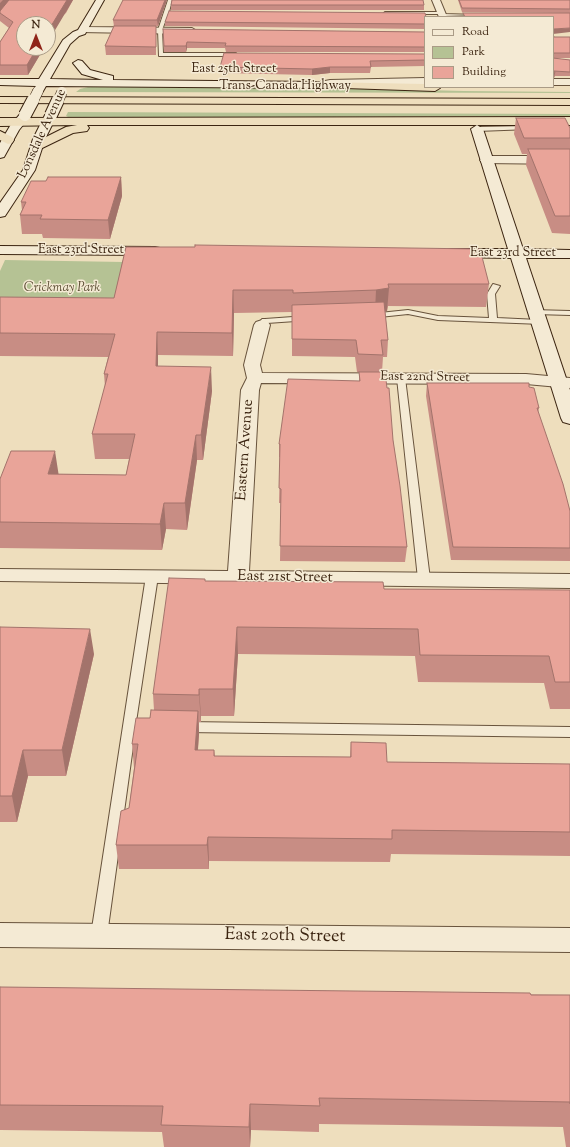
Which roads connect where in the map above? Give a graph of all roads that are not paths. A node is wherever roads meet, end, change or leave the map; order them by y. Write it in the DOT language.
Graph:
graph roads {
  1 [pos="100,0"];
  2 [pos="170,0"];
  3 [pos="436,0"];
  4 [pos="166,13"];
  5 [pos="189,13"];
  6 [pos="378,13"];
  7 [pos="442,15"];
  8 [pos="487,15"];
  9 [pos="160,30"];
  10 [pos="83,31"];
  11 [pos="200,31"];
  12 [pos="85,43"];
  13 [pos="238,55"];
  14 [pos="0,82"];
  15 [pos="424,82"];
  16 [pos="570,82"];
  17 [pos="184,84"];
  18 [pos="319,84"];
  19 [pos="554,85"];
  20 [pos="40,87"];
  21 [pos="424,87"];
  22 [pos="554,87"];
  23 [pos="65,88"];
  24 [pos="570,91"];
  25 [pos="0,100"];
  26 [pos="570,102"];
  27 [pos="0,109"];
  28 [pos="570,110"];
  29 [pos="22,119"];
  30 [pos="49,119"];
  31 [pos="439,121"];
  32 [pos="512,121"];
  33 [pos="570,121"];
  34 [pos="0,122"];
  35 [pos="123,123"];
  36 [pos="537,128"];
  37 [pos="477,129"];
  38 [pos="4,138"];
  39 [pos="36,147"];
  40 [pos="0,154"];
  41 [pos="486,160"];
  42 [pos="570,160"];
  43 [pos="0,213"];
  44 [pos="0,250"];
  45 [pos="170,251"];
  46 [pos="435,253"];
  47 [pos="516,254"];
  48 [pos="570,254"];
  49 [pos="496,286"];
  50 [pos="570,313"];
  51 [pos="360,316"];
  52 [pos="537,317"];
  53 [pos="317,318"];
  54 [pos="493,320"];
  55 [pos="262,325"];
  56 [pos="255,378"];
  57 [pos="401,378"];
  58 [pos="564,382"];
  59 [pos="570,418"];
  60 [pos="0,575"];
  61 [pos="152,576"];
  62 [pos="238,577"];
  63 [pos="424,579"];
  64 [pos="570,581"];
  65 [pos="129,727"];
  66 [pos="160,727"];
  67 [pos="175,727"];
  68 [pos="570,732"];
  69 [pos="0,935"];
  70 [pos="99,935"];
  71 [pos="570,940"];
  1 -- 10 [label="street, Lonsdale Avenue"];
  2 -- 4 [label="lane"];
  3 -- 7 [label="street"];
  4 -- 5 [label="lane"];
  4 -- 9 [label="lane"];
  6 -- 7 [label="lane"];
  7 -- 8 [label="lane"];
  9 -- 10 [label="street"];
  9 -- 11 [label="street"];
  9 -- 13 [label="lane"];
  10 -- 12 [label="street"];
  10 -- 20 [label="street, Lonsdale Avenue"];
  14 -- 20 [label="street, East 25th Street"];
  15 -- 18 [label="street, East 25th Street"];
  16 -- 19 [label="street"];
  17 -- 18 [label="street, East 25th Street"];
  17 -- 23 [label="street, East 25th Street"];
  17 -- 23 [label="street, Lonsdale Avenue"];
  18 -- 21 [label="highway"];
  20 -- 23 [label="street, East 25th Street"];
  20 -- 29 [label="street, Lonsdale Avenue, bridge"];
  22 -- 24 [label="highway"];
  23 -- 30 [label="street, Lonsdale Avenue, bridge"];
  25 -- 26 [label="highway, Trans-Canada Highway"];
  27 -- 28 [label="highway, Trans-Canada Highway"];
  29 -- 30 [label="highway"];
  29 -- 34 [label="highway"];
  29 -- 38 [label="street, Lonsdale Avenue"];
  30 -- 35 [label="highway"];
  30 -- 39 [label="street, Lonsdale Avenue"];
  31 -- 32 [label="highway"];
  31 -- 35 [label="highway"];
  31 -- 37 [label="highway"];
  32 -- 33 [label="highway"];
  32 -- 37 [label="highway"];
  35 -- 39 [label="highway"];
  36 -- 37 [label="lane"];
  37 -- 41 [label="street"];
  38 -- 40 [label="street, Lonsdale Avenue"];
  39 -- 43 [label="street, Lonsdale Avenue"];
  41 -- 42 [label="street"];
  41 -- 47 [label="street"];
  44 -- 45 [label="street, East 23rd Street"];
  46 -- 47 [label="street, East 23rd Street"];
  47 -- 48 [label="street, East 23rd Street"];
  47 -- 52 [label="street"];
  49 -- 54 [label="lane"];
  50 -- 52 [label="lane"];
  51 -- 54 [label="lane"];
  52 -- 54 [label="lane"];
  52 -- 58 [label="street"];
  53 -- 55 [label="lane"];
  55 -- 56 [label="street, Eastern Avenue"];
  56 -- 57 [label="street, East 22nd Street"];
  56 -- 62 [label="street, Eastern Avenue"];
  57 -- 58 [label="street, East 22nd Street"];
  57 -- 63 [label="lane"];
  58 -- 59 [label="street"];
  60 -- 61 [label="street, East 21st Street"];
  61 -- 62 [label="street, East 21st Street"];
  61 -- 65 [label="lane"];
  62 -- 63 [label="street, East 21st Street"];
  63 -- 64 [label="street, East 21st Street"];
  65 -- 66 [label="lane"];
  65 -- 70 [label="lane"];
  67 -- 68 [label="lane"];
  69 -- 70 [label="street, East 20th Street"];
  70 -- 71 [label="street, East 20th Street"];
}
